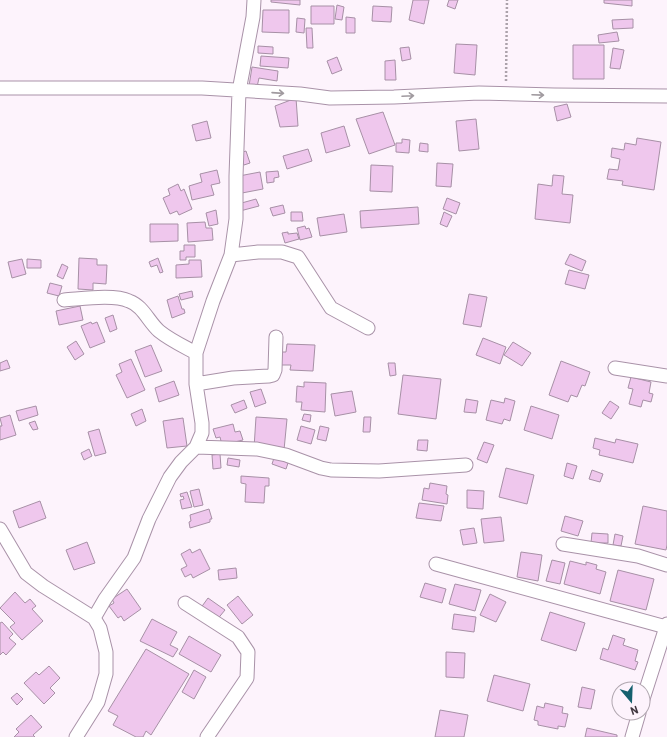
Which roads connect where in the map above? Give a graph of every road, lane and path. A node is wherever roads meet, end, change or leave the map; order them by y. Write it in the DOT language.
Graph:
graph roads {
  1 [pos="254,0"];
  2 [pos="507,0"];
  3 [pos="0,88"];
  4 [pos="239,90"];
  5 [pos="505,94"];
  6 [pos="667,96"];
  7 [pos="231,255"];
  8 [pos="64,300"];
  9 [pos="368,328"];
  10 [pos="276,337"];
  11 [pos="196,354"];
  12 [pos="616,368"];
  13 [pos="667,376"];
  14 [pos="196,384"];
  15 [pos="196,447"];
  16 [pos="466,465"];
  17 [pos="0,529"];
  18 [pos="563,544"];
  19 [pos="436,564"];
  20 [pos="667,565"];
  21 [pos="185,603"];
  22 [pos="94,618"];
  23 [pos="667,626"];
  24 [pos="649,681"];
  25 [pos="637,721"];
  26 [pos="76,737"];
  27 [pos="207,737"];
  28 [pos="632,737"];
  1 -- 4 [label="street"];
  2 -- 5 [label="path"];
  3 -- 4 [label="street"];
  4 -- 5 [label="street, one-way"];
  4 -- 7 [label="street"];
  5 -- 6 [label="street, one-way"];
  7 -- 9 [label="street"];
  7 -- 11 [label="street"];
  8 -- 11 [label="street"];
  10 -- 14 [label="street"];
  11 -- 14 [label="street"];
  12 -- 13 [label="street"];
  14 -- 15 [label="street"];
  15 -- 16 [label="street"];
  15 -- 22 [label="street"];
  17 -- 22 [label="street"];
  18 -- 20 [label="street"];
  19 -- 23 [label="street"];
  21 -- 27 [label="street"];
  22 -- 26 [label="street"];
  23 -- 24 [label="street"];
  25 -- 28 [label="street"];
}
